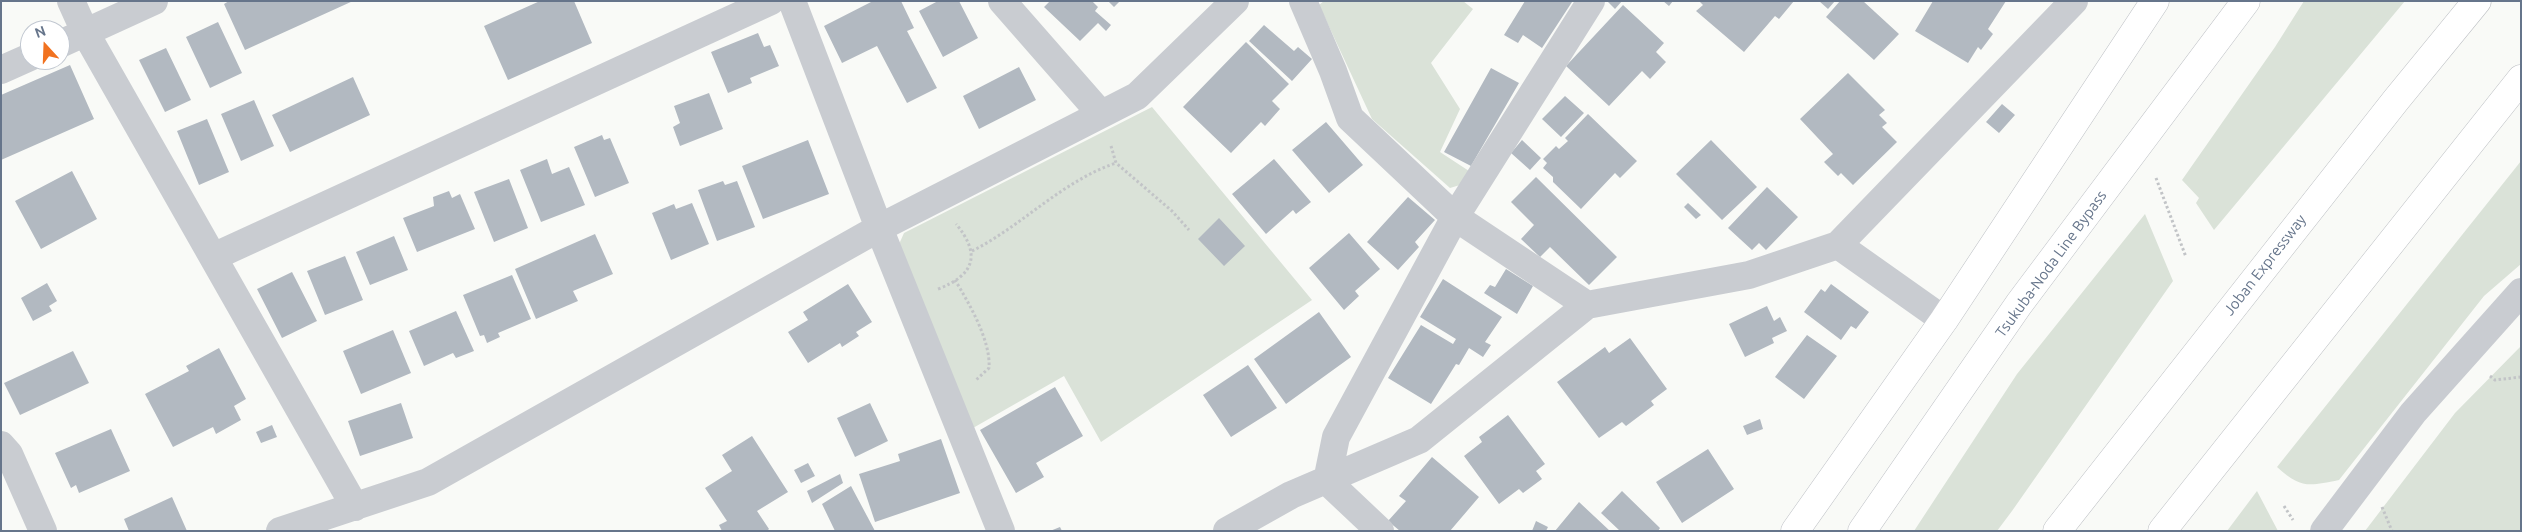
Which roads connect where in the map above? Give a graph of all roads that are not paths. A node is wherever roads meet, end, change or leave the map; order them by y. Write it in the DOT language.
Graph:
graph roads {
  1 [pos="71,1"];
  2 [pos="154,1"];
  3 [pos="771,1"];
  4 [pos="792,1"];
  5 [pos="1002,1"];
  6 [pos="1235,1"];
  7 [pos="1303,1"];
  8 [pos="1591,1"];
  9 [pos="2074,1"];
  10 [pos="2155,1"];
  11 [pos="2246,1"];
  12 [pos="2477,1"];
  13 [pos="85,32"];
  14 [pos="70,39"];
  15 [pos="20,61"];
  16 [pos="1,70"];
  17 [pos="2521,79"];
  18 [pos="1101,114"];
  19 [pos="1455,217"];
  20 [pos="879,228"];
  21 [pos="1838,245"];
  22 [pos="213,257"];
  23 [pos="2520,294"];
  24 [pos="1587,304"];
  25 [pos="1944,320"];
  26 [pos="1,445"];
  27 [pos="1327,481"];
  28 [pos="355,507"];
  29 [pos="43,531"];
  30 [pos="280,531"];
  31 [pos="1001,531"];
  32 [pos="1227,531"];
  33 [pos="1380,531"];
  34 [pos="1795,531"];
  35 [pos="1862,531"];
  36 [pos="2057,531"];
  37 [pos="2162,531"];
  38 [pos="2324,531"];
  1 -- 13 [label="street"];
  2 -- 13 [label="street"];
  3 -- 22 [label="street"];
  4 -- 20 [label="street"];
  5 -- 18 [label="street"];
  6 -- 18 [label="street"];
  7 -- 19 [label="street"];
  8 -- 19 [label="street"];
  9 -- 21 [label="street"];
  10 -- 25 [label="main road"];
  11 -- 35 [label="main road, Tsukuba-Noda Line Bypass"];
  12 -- 36 [label="main road, Joban Expressway"];
  13 -- 14 [label="street"];
  13 -- 22 [label="street"];
  15 -- 16 [label="street"];
  17 -- 37 [label="main road"];
  18 -- 20 [label="street"];
  19 -- 24 [label="street"];
  19 -- 27 [label="street"];
  20 -- 28 [label="street"];
  20 -- 31 [label="street"];
  21 -- 24 [label="street"];
  21 -- 25 [label="street"];
  22 -- 28 [label="street"];
  23 -- 38 [label="street"];
  24 -- 27 [label="street"];
  25 -- 34 [label="main road"];
  26 -- 29 [label="street"];
  27 -- 32 [label="street"];
  27 -- 33 [label="street"];
  28 -- 30 [label="street"];
}
